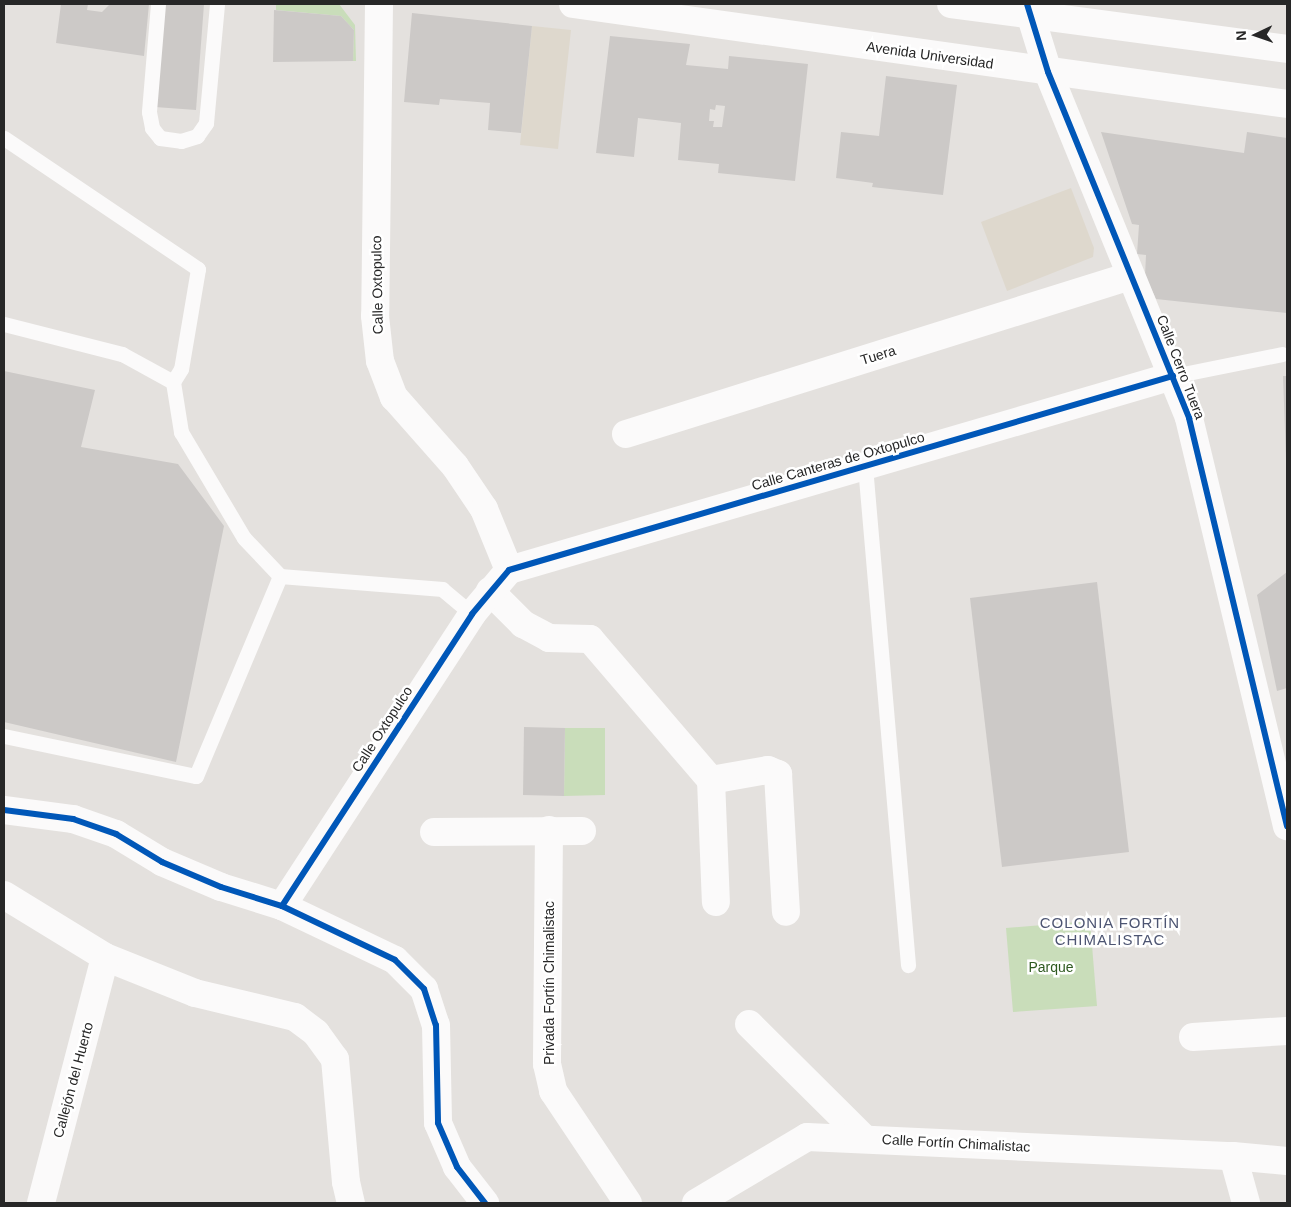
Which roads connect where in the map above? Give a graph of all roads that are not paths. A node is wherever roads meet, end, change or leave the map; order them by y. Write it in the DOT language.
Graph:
graph roads {
  1 [pos="158,4"];
  2 [pos="217,4"];
  3 [pos="379,4"];
  4 [pos="573,4"];
  5 [pos="951,4"];
  6 [pos="1030,10"];
  7 [pos="1287,49"];
  8 [pos="1048,72"];
  9 [pos="1287,104"];
  10 [pos="4,138"];
  11 [pos="1130,276"];
  12 [pos="4,324"];
  13 [pos="1282,354"];
  14 [pos="1173,376"];
  15 [pos="173,382"];
  16 [pos="626,434"];
  17 [pos="865,466"];
  18 [pos="510,570"];
  19 [pos="280,576"];
  20 [pos="490,591"];
  21 [pos="472,614"];
  22 [pos="4,736"];
  23 [pos="711,780"];
  24 [pos="4,810"];
  25 [pos="1287,826"];
  26 [pos="549,830"];
  27 [pos="582,831"];
  28 [pos="434,832"];
  29 [pos="4,895"];
  30 [pos="716,902"];
  31 [pos="282,906"];
  32 [pos="786,912"];
  33 [pos="105,958"];
  34 [pos="908,966"];
  35 [pos="748,1024"];
  36 [pos="1287,1031"];
  37 [pos="1193,1036"];
  38 [pos="865,1139"];
  39 [pos="1233,1156"];
  40 [pos="1287,1161"];
  41 [pos="41,1203"];
  42 [pos="351,1203"];
  43 [pos="485,1203"];
  44 [pos="628,1203"];
  45 [pos="696,1203"];
  46 [pos="1246,1203"];
  1 -- 2 [label="lane"];
  3 -- 18 [label="street, Calle Oxtopulco"];
  4 -- 8 [label="street, Avenida Universidad"];
  5 -- 6 [label="street"];
  6 -- 7 [label="street"];
  6 -- 8 [label="street, Calle Cerro Tuera"];
  8 -- 9 [label="street, Avenida Universidad"];
  8 -- 11 [label="street, Calle Cerro Tuera"];
  10 -- 15 [label="lane"];
  11 -- 14 [label="street, Calle Cerro Tuera"];
  11 -- 16 [label="street, Tuera"];
  12 -- 15 [label="lane"];
  13 -- 14 [label="lane"];
  14 -- 17 [label="street, Calle Canteras de Oxtopulco"];
  14 -- 25 [label="street, Calle Cerro Tuera"];
  15 -- 19 [label="lane"];
  17 -- 18 [label="street, Calle Canteras de Oxtopulco"];
  17 -- 34 [label="lane"];
  18 -- 20 [label="street, Calle Oxtopulco"];
  19 -- 21 [label="lane"];
  19 -- 22 [label="lane"];
  20 -- 21 [label="street, Calle Oxtopulco"];
  20 -- 23 [label="street"];
  21 -- 31 [label="street, Calle Oxtopulco"];
  23 -- 30 [label="street"];
  23 -- 32 [label="street"];
  24 -- 31 [label="street"];
  26 -- 27 [label="street"];
  26 -- 28 [label="street"];
  26 -- 44 [label="street, Privada Fortín Chimalistac"];
  29 -- 33 [label="street"];
  31 -- 43 [label="street"];
  33 -- 41 [label="street, Callejón del Huerto"];
  33 -- 42 [label="street"];
  35 -- 38 [label="street"];
  36 -- 37 [label="street"];
  38 -- 39 [label="street, Calle Fortín Chimalistac"];
  38 -- 45 [label="street, Calle Fortín Chimalistac"];
  39 -- 40 [label="street, Calle Fortín Chimalistac"];
  39 -- 46 [label="street"];
}
